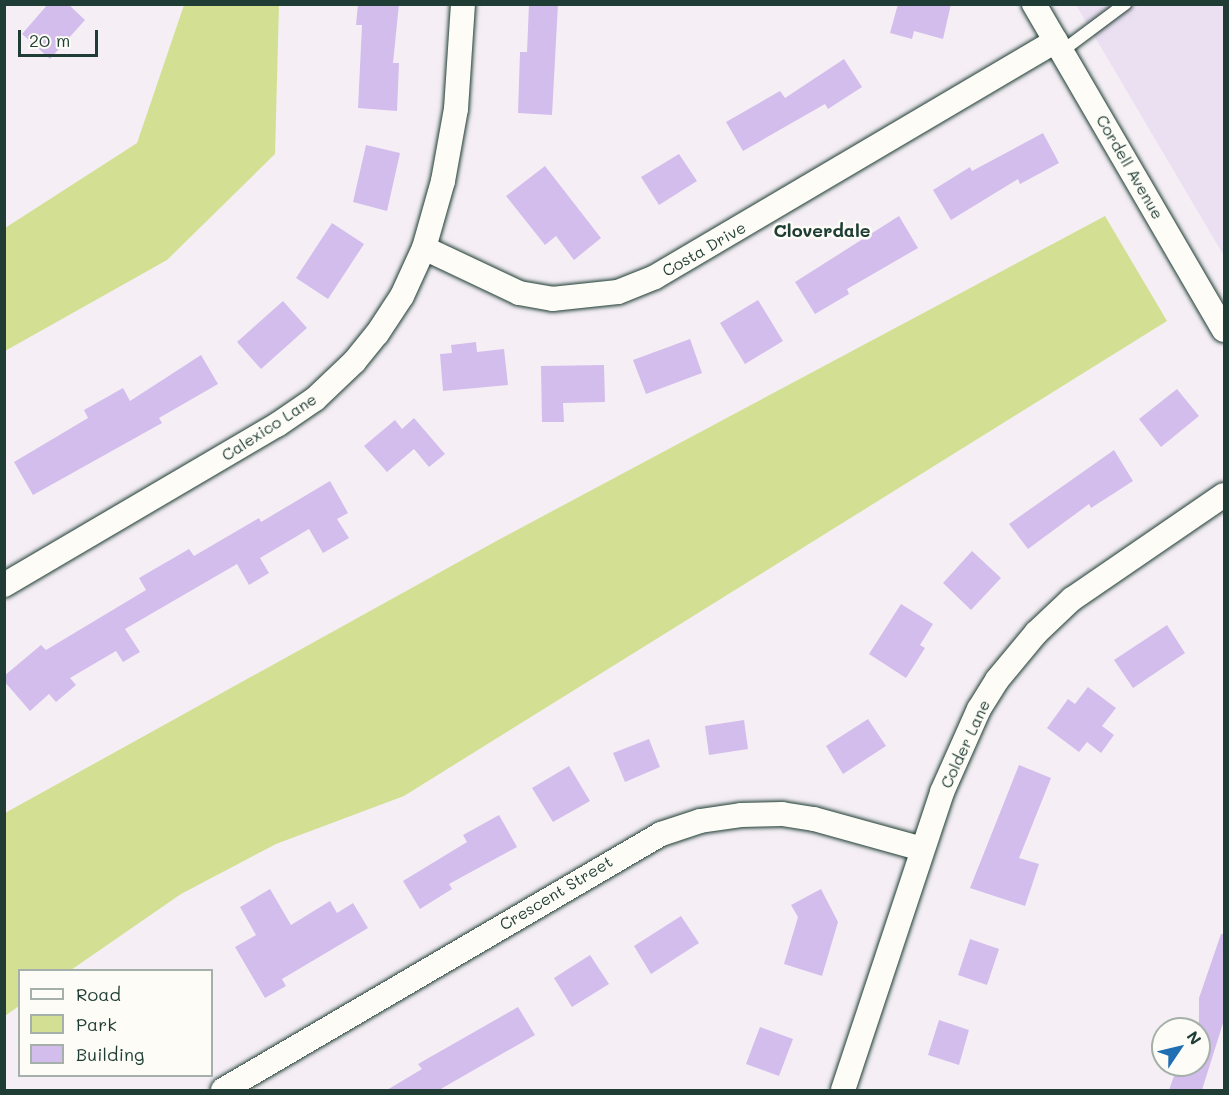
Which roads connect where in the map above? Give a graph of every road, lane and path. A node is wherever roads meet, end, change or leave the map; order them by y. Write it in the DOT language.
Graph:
graph roads {
  1 [pos="463,4"];
  2 [pos="1034,4"];
  3 [pos="1125,4"];
  4 [pos="1059,46"];
  5 [pos="424,248"];
  6 [pos="1224,330"];
  7 [pos="1224,495"];
  8 [pos="4,585"];
  9 [pos="922,849"];
  10 [pos="223,1090"];
  11 [pos="843,1090"];
  1 -- 5 [label="street, Calexico Lane"];
  2 -- 4 [label="street, Cordell Avenue"];
  3 -- 4 [label="lane"];
  4 -- 5 [label="street, Costa Drive"];
  4 -- 6 [label="street, Cordell Avenue"];
  5 -- 8 [label="street, Calexico Lane"];
  7 -- 9 [label="street, Colder Lane"];
  9 -- 10 [label="street, Crescent Street"];
  9 -- 11 [label="street, Colder Lane"];
}
